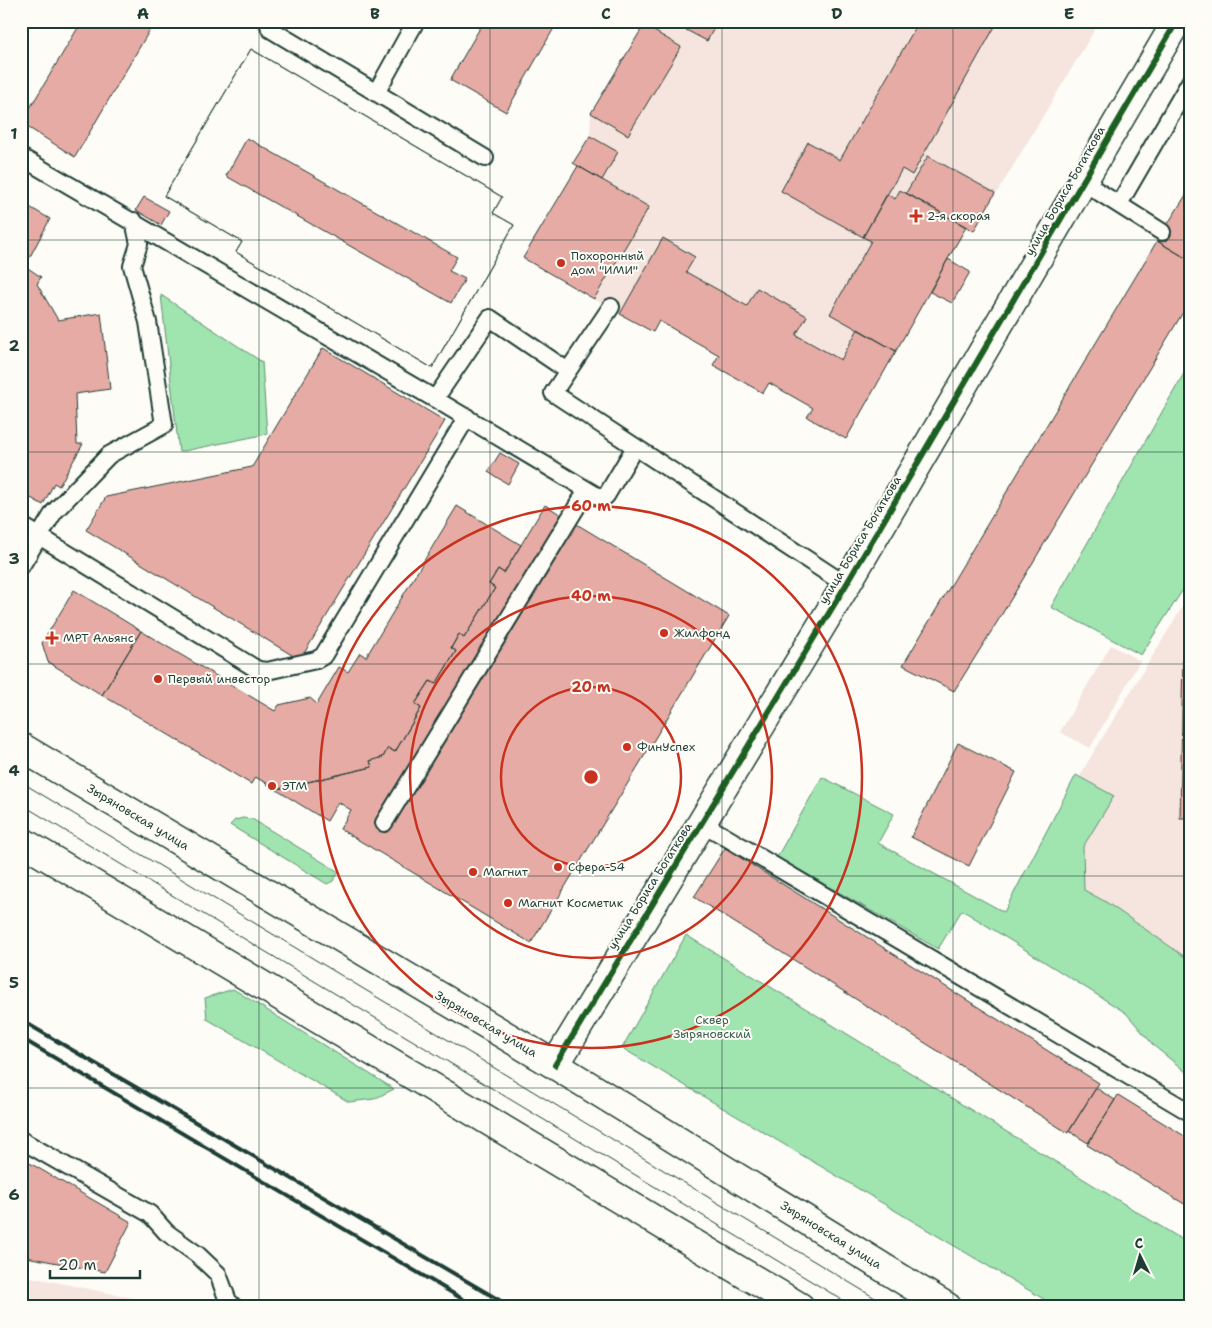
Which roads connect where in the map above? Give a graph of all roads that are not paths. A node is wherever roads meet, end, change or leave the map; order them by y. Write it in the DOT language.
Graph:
graph roads {
  1 [pos="268,21"];
  2 [pos="416,21"];
  3 [pos="1176,21"];
  4 [pos="1191,80"];
  5 [pos="376,93"];
  6 [pos="21,157"];
  7 [pos="485,158"];
  8 [pos="1083,182"];
  9 [pos="1119,204"];
  10 [pos="134,221"];
  11 [pos="1162,232"];
  12 [pos="611,306"];
  13 [pos="568,371"];
  14 [pos="435,399"];
  15 [pos="467,418"];
  16 [pos="635,447"];
  17 [pos="587,490"];
  18 [pos="21,525"];
  19 [pos="38,537"];
  20 [pos="21,566"];
  21 [pos="846,585"];
  22 [pos="21,747"];
  23 [pos="384,823"];
  24 [pos="702,823"];
  25 [pos="21,841"];
  26 [pos="554,1065"];
  27 [pos="1191,1113"];
  28 [pos="21,1140"];
  29 [pos="234,1307"];
  30 [pos="800,1307"];
  31 [pos="947,1307"];
  1 -- 5 [label="lane"];
  2 -- 5 [label="lane"];
  3 -- 8 [label="main road, улица Бориса Богаткова"];
  4 -- 9 [label="lane"];
  5 -- 7 [label="lane"];
  6 -- 10 [label="lane"];
  8 -- 9 [label="lane"];
  8 -- 21 [label="main road, улица Бориса Богаткова"];
  9 -- 11 [label="lane"];
  10 -- 14 [label="lane"];
  10 -- 19 [label="lane"];
  12 -- 13 [label="lane"];
  13 -- 14 [label="lane"];
  13 -- 16 [label="lane"];
  14 -- 15 [label="lane"];
  15 -- 17 [label="lane"];
  15 -- 19 [label="lane"];
  16 -- 17 [label="lane"];
  16 -- 21 [label="lane"];
  17 -- 23 [label="lane"];
  18 -- 19 [label="lane"];
  19 -- 20 [label="lane"];
  21 -- 24 [label="main road, улица Бориса Богаткова"];
  22 -- 26 [label="main road, Зыряновская улица"];
  24 -- 26 [label="main road, улица Бориса Богаткова"];
  24 -- 27 [label="lane"];
  25 -- 30 [label="main road"];
  26 -- 31 [label="main road, Зыряновская улица"];
  28 -- 29 [label="lane"];
}
